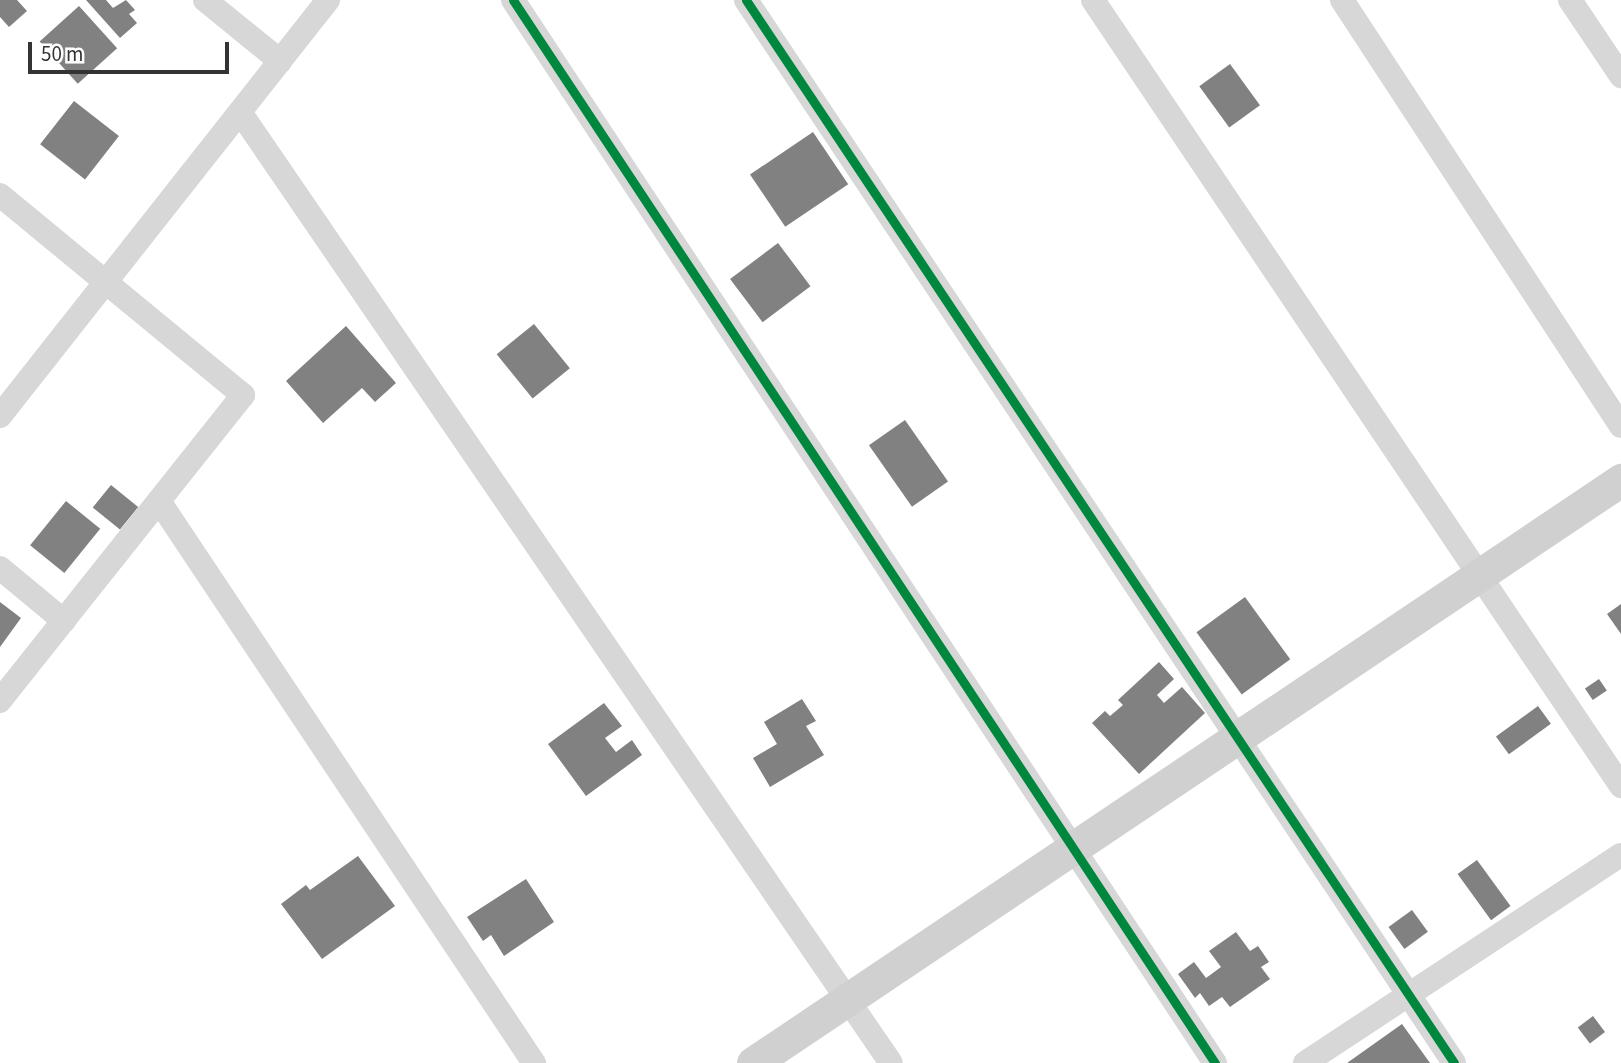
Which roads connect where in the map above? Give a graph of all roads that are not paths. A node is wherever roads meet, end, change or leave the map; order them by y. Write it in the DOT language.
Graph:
graph roads {
  1 [pos="205,0"];
  2 [pos="328,0"];
  3 [pos="513,0"];
  4 [pos="746,0"];
  5 [pos="1093,0"];
  6 [pos="1342,0"];
  7 [pos="1570,0"];
  8 [pos="280,61"];
  9 [pos="1621,76"];
  10 [pos="240,112"];
  11 [pos="0,195"];
  12 [pos="106,282"];
  13 [pos="0,416"];
  14 [pos="1621,426"];
  15 [pos="1621,480"];
  16 [pos="159,501"];
  17 [pos="0,568"];
  18 [pos="1479,575"];
  19 [pos="64,621"];
  20 [pos="0,701"];
  21 [pos="1237,738"];
  22 [pos="1621,786"];
  23 [pos="1073,848"];
  24 [pos="1621,855"];
  25 [pos="1408,995"];
  26 [pos="847,1000"];
  27 [pos="534,1063"];
  28 [pos="753,1063"];
  29 [pos="891,1063"];
  30 [pos="1215,1063"];
  31 [pos="1305,1063"];
  32 [pos="1454,1063"];
  1 -- 8 [label="street"];
  2 -- 8 [label="street"];
  3 -- 23 [label="street"];
  4 -- 21 [label="street"];
  5 -- 18 [label="street"];
  6 -- 14 [label="street"];
  7 -- 9 [label="street"];
  8 -- 10 [label="street"];
  10 -- 12 [label="street"];
  10 -- 26 [label="street"];
  11 -- 12 [label="street"];
  12 -- 13 [label="street"];
  12 -- 16 [label="street"];
  15 -- 18 [label="street"];
  16 -- 19 [label="street"];
  16 -- 27 [label="street"];
  17 -- 19 [label="street"];
  18 -- 21 [label="street"];
  18 -- 22 [label="street"];
  19 -- 20 [label="street"];
  21 -- 23 [label="street"];
  21 -- 25 [label="street"];
  23 -- 26 [label="street"];
  23 -- 30 [label="street"];
  24 -- 25 [label="street"];
  25 -- 31 [label="street"];
  25 -- 32 [label="street"];
  26 -- 28 [label="street"];
  26 -- 29 [label="street"];
}
